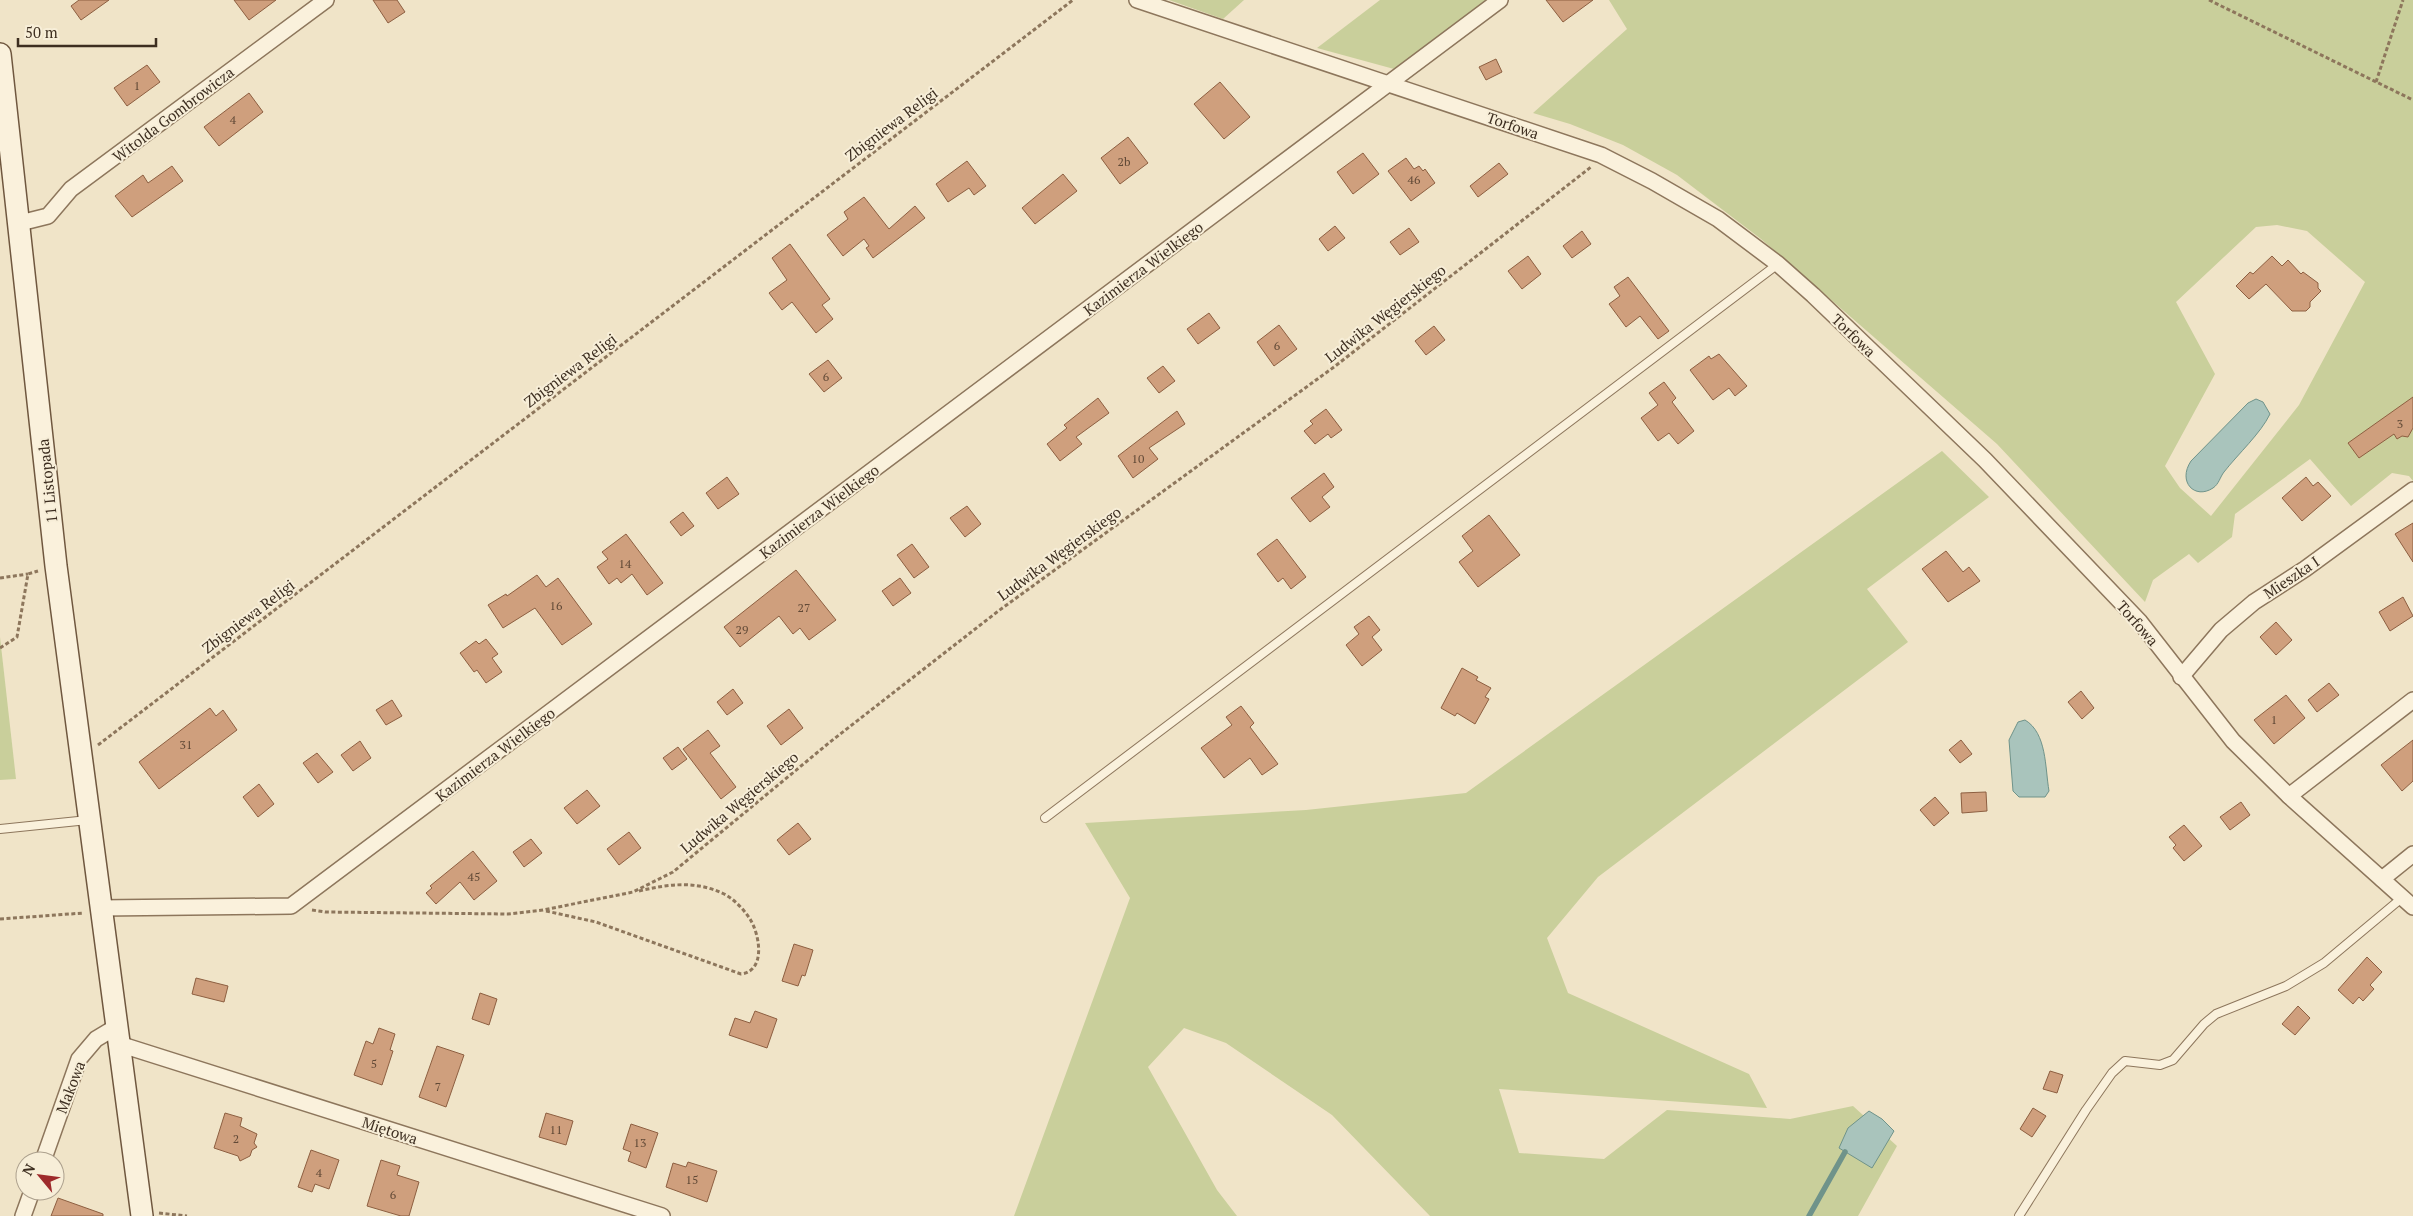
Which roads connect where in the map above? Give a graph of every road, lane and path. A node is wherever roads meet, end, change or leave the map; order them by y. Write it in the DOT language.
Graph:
graph roads {
  1 [pos="326,0"];
  2 [pos="1073,0"];
  3 [pos="1137,0"];
  4 [pos="1500,0"];
  5 [pos="2209,0"];
  6 [pos="2403,0"];
  7 [pos="0,54"];
  8 [pos="2376,82"];
  9 [pos="1389,83"];
  10 [pos="2413,100"];
  11 [pos="1601,155"];
  12 [pos="20,223"];
  13 [pos="1778,264"];
  14 [pos="2413,490"];
  15 [pos="56,566"];
  16 [pos="28,574"];
  17 [pos="0,578"];
  18 [pos="0,648"];
  19 [pos="2181,677"];
  20 [pos="2413,700"];
  21 [pos="80,758"];
  22 [pos="2289,796"];
  23 [pos="1045,818"];
  24 [pos="88,820"];
  25 [pos="0,829"];
  26 [pos="2413,854"];
  27 [pos="2382,879"];
  28 [pos="633,892"];
  29 [pos="2408,902"];
  30 [pos="291,906"];
  31 [pos="100,908"];
  32 [pos="543,910"];
  33 [pos="0,920"];
  34 [pos="117,1036"];
  35 [pos="47,1151"];
  36 [pos="28,1201"];
  37 [pos="142,1214"];
  38 [pos="23,1216"];
  39 [pos="187,1216"];
  40 [pos="662,1216"];
  41 [pos="2019,1216"];
  1 -- 12 [label="street, Witolda Gombrowicza"];
  2 -- 21 [label="path, Zbigniewa Religi"];
  3 -- 9 [label="street, Torfowa"];
  4 -- 9 [label="street, Kazimierza Wielkiego"];
  5 -- 8 [label="path"];
  6 -- 8 [label="path"];
  7 -- 12 [label="street, 11 Listopada"];
  8 -- 10 [label="path"];
  9 -- 11 [label="street, Torfowa"];
  9 -- 30 [label="street, Kazimierza Wielkiego"];
  11 -- 13 [label="street, Torfowa"];
  11 -- 28 [label="path, Ludwika Węgierskiego"];
  12 -- 15 [label="street, 11 Listopada"];
  13 -- 19 [label="street, Torfowa"];
  13 -- 23 [label="lane"];
  14 -- 19 [label="street, Mieszka I"];
  15 -- 16 [label="path"];
  15 -- 21 [label="street, 11 Listopada"];
  16 -- 17 [label="path"];
  16 -- 18 [label="path"];
  19 -- 22 [label="street, Torfowa"];
  20 -- 22 [label="street"];
  21 -- 24 [label="street, 11 Listopada"];
  22 -- 27 [label="street, Torfowa"];
  24 -- 25 [label="lane"];
  24 -- 31 [label="street, 11 Listopada"];
  26 -- 27 [label="street"];
  27 -- 29 [label="street, Torfowa"];
  28 -- 32 [label="path, Ludwika Węgierskiego"];
  28 -- 32 [label="path"];
  29 -- 41 [label="lane"];
  30 -- 31 [label="street"];
  30 -- 32 [label="path, Ludwika Węgierskiego"];
  31 -- 33 [label="path"];
  31 -- 34 [label="street, 11 Listopada"];
  34 -- 35 [label="street, Makowa"];
  34 -- 37 [label="street, 11 Listopada"];
  34 -- 40 [label="street, Miętowa"];
  36 -- 38 [label="street"];
  37 -- 39 [label="path"];
}
